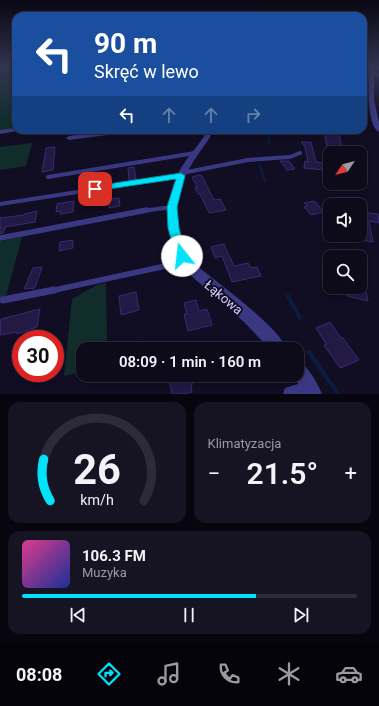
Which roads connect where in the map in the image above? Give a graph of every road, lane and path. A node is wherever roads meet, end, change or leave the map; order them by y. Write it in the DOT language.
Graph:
graph roads {
  1 [pos="370,86"];
  2 [pos="376,117"];
  3 [pos="12,130"];
  4 [pos="379,130"];
  5 [pos="0,132"];
  6 [pos="100,134"];
  7 [pos="208,134"];
  8 [pos="69,138"];
  9 [pos="195,153"];
  10 [pos="300,153"];
  11 [pos="182,174"];
  12 [pos="48,177"];
  13 [pos="0,204"];
  14 [pos="172,207"];
  15 [pos="0,238"];
  16 [pos="184,262"];
  17 [pos="3,300"];
  18 [pos="274,342"];
  19 [pos="304,378"];
  20 [pos="313,391"];
  21 [pos="291,394"];
  1 -- 2 [label="street"];
  2 -- 4 [label="street"];
  3 -- 5 [label="street"];
  6 -- 8 [label="street"];
  7 -- 9 [label="street"];
  9 -- 11 [label="street"];
  9 -- 12 [label="lane"];
  10 -- 11 [label="lane"];
  11 -- 13 [label="lane"];
  11 -- 14 [label="street"];
  14 -- 15 [label="lane"];
  14 -- 16 [label="street"];
  16 -- 17 [label="lane"];
  16 -- 18 [label="street, Łąkowa"];
  19 -- 20 [label="street"];
  20 -- 21 [label="street"];
}
